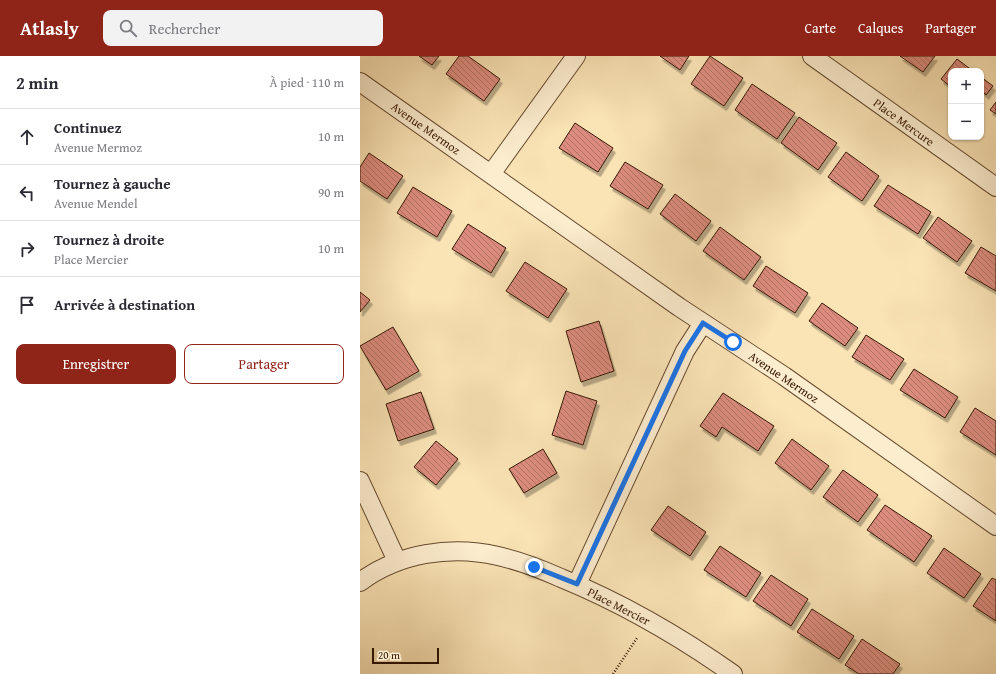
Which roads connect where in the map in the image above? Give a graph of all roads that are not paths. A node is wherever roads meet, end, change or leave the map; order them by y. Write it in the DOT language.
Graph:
graph roads {
  1 [pos="576,56"];
  2 [pos="812,56"];
  3 [pos="360,82"];
  4 [pos="491,174"];
  5 [pos="996,187"];
  6 [pos="703,323"];
  7 [pos="360,481"];
  8 [pos="996,526"];
  9 [pos="397,561"];
  10 [pos="360,582"];
  11 [pos="577,584"];
  12 [pos="733,674"];
  1 -- 4 [label="street"];
  2 -- 5 [label="street, Place Mercure"];
  3 -- 4 [label="street, Avenue Mermoz"];
  4 -- 6 [label="street, Avenue Mermoz"];
  6 -- 8 [label="street, Avenue Mermoz"];
  6 -- 11 [label="street"];
  7 -- 9 [label="street"];
  9 -- 10 [label="street, Place Mercier"];
  9 -- 11 [label="street, Place Mercier"];
  11 -- 12 [label="street, Place Mercier"];
}
